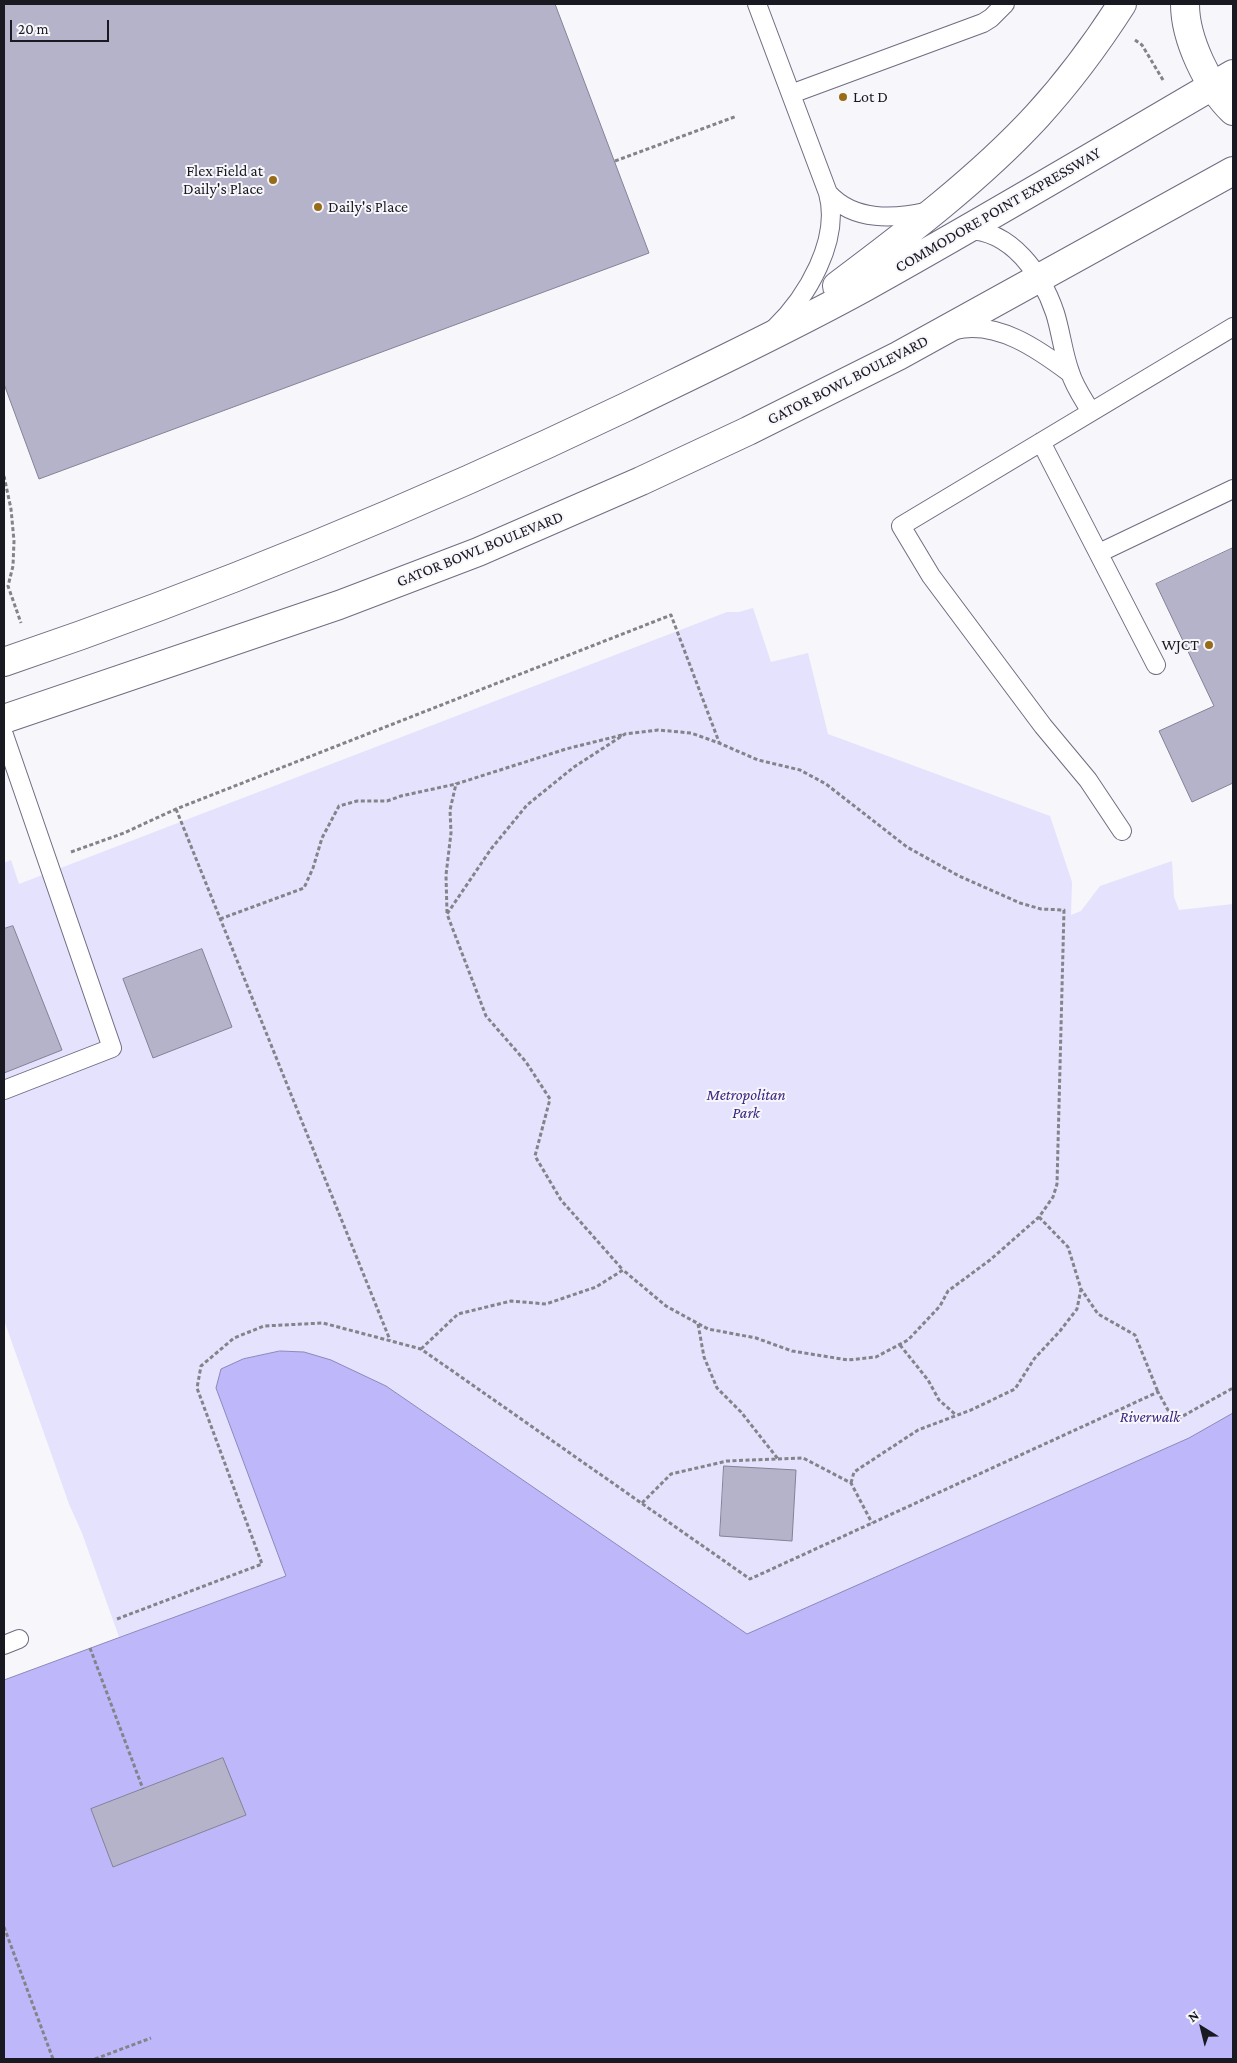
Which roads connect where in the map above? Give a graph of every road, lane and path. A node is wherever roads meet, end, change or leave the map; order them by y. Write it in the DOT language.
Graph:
graph roads {
  1 [pos="757,4"];
  2 [pos="1005,4"];
  3 [pos="1122,4"];
  4 [pos="1185,4"];
  5 [pos="1134,39"];
  6 [pos="1223,79"];
  7 [pos="1165,84"];
  8 [pos="791,94"];
  9 [pos="1233,111"];
  10 [pos="737,116"];
  11 [pos="615,161"];
  12 [pos="1233,170"];
  13 [pos="828,193"];
  14 [pos="933,210"];
  15 [pos="967,230"];
  16 [pos="1038,279"];
  17 [pos="1233,328"];
  18 [pos="939,335"];
  19 [pos="760,341"];
  20 [pos="1070,373"];
  21 [pos="1091,412"];
  22 [pos="1041,442"];
  23 [pos="4,476"];
  24 [pos="1233,490"];
  25 [pos="1099,554"];
  26 [pos="21,623"];
  27 [pos="4,662"];
  28 [pos="1156,666"];
  29 [pos="4,719"];
  30 [pos="625,734"];
  31 [pos="4,735"];
  32 [pos="719,743"];
  33 [pos="456,784"];
  34 [pos="176,809"];
  35 [pos="1122,831"];
  36 [pos="47,860"];
  37 [pos="447,914"];
  38 [pos="220,919"];
  39 [pos="4,1090"];
  40 [pos="1039,1217"];
  41 [pos="622,1270"];
  42 [pos="1081,1289"];
  43 [pos="697,1323"];
  44 [pos="390,1341"];
  45 [pos="900,1344"];
  46 [pos="421,1349"];
  47 [pos="1233,1388"];
  48 [pos="1158,1392"];
  49 [pos="956,1415"];
  50 [pos="778,1459"];
  51 [pos="851,1483"];
  52 [pos="642,1503"];
  53 [pos="872,1523"];
  54 [pos="117,1620"];
  55 [pos="90,1648"];
  56 [pos="144,1789"];
  57 [pos="4,1927"];
  58 [pos="151,2038"];
  59 [pos="53,2059"];
  60 [pos="95,2059"];
  1 -- 8 [label="lane"];
  2 -- 8 [label="lane"];
  3 -- 14 [label="main road"];
  4 -- 6 [label="main road"];
  5 -- 7 [label="path"];
  6 -- 9 [label="main road"];
  6 -- 15 [label="main road, COMMODORE POINT EXPRESSWAY"];
  8 -- 13 [label="lane"];
  10 -- 11 [label="path"];
  12 -- 16 [label="main road"];
  13 -- 14 [label="lane"];
  13 -- 19 [label="lane"];
  14 -- 19 [label="main road"];
  15 -- 16 [label="lane"];
  15 -- 19 [label="main road, COMMODORE POINT EXPRESSWAY"];
  16 -- 18 [label="main road"];
  16 -- 20 [label="lane"];
  17 -- 21 [label="lane"];
  18 -- 20 [label="lane"];
  18 -- 29 [label="main road, GATOR BOWL BOULEVARD"];
  19 -- 27 [label="main road"];
  20 -- 21 [label="lane"];
  21 -- 22 [label="lane"];
  22 -- 25 [label="lane"];
  22 -- 35 [label="lane"];
  23 -- 26 [label="path"];
  24 -- 25 [label="lane"];
  25 -- 28 [label="lane"];
  30 -- 32 [label="path"];
  30 -- 33 [label="path"];
  30 -- 37 [label="path"];
  31 -- 36 [label="lane"];
  32 -- 34 [label="path"];
  32 -- 40 [label="path"];
  33 -- 37 [label="path"];
  33 -- 38 [label="path"];
  34 -- 36 [label="path"];
  34 -- 38 [label="path"];
  36 -- 39 [label="lane"];
  37 -- 41 [label="path"];
  38 -- 44 [label="path"];
  40 -- 42 [label="path"];
  40 -- 45 [label="path"];
  41 -- 43 [label="path"];
  41 -- 46 [label="path"];
  42 -- 48 [label="path"];
  42 -- 49 [label="path"];
  43 -- 45 [label="path"];
  43 -- 50 [label="path"];
  44 -- 46 [label="path"];
  44 -- 54 [label="path"];
  45 -- 49 [label="path"];
  46 -- 52 [label="path"];
  47 -- 48 [label="path"];
  48 -- 53 [label="path"];
  49 -- 51 [label="path"];
  50 -- 51 [label="path"];
  50 -- 52 [label="path"];
  51 -- 53 [label="path"];
  52 -- 53 [label="path"];
  55 -- 56 [label="path"];
  57 -- 59 [label="path"];
  58 -- 60 [label="path"];
}
